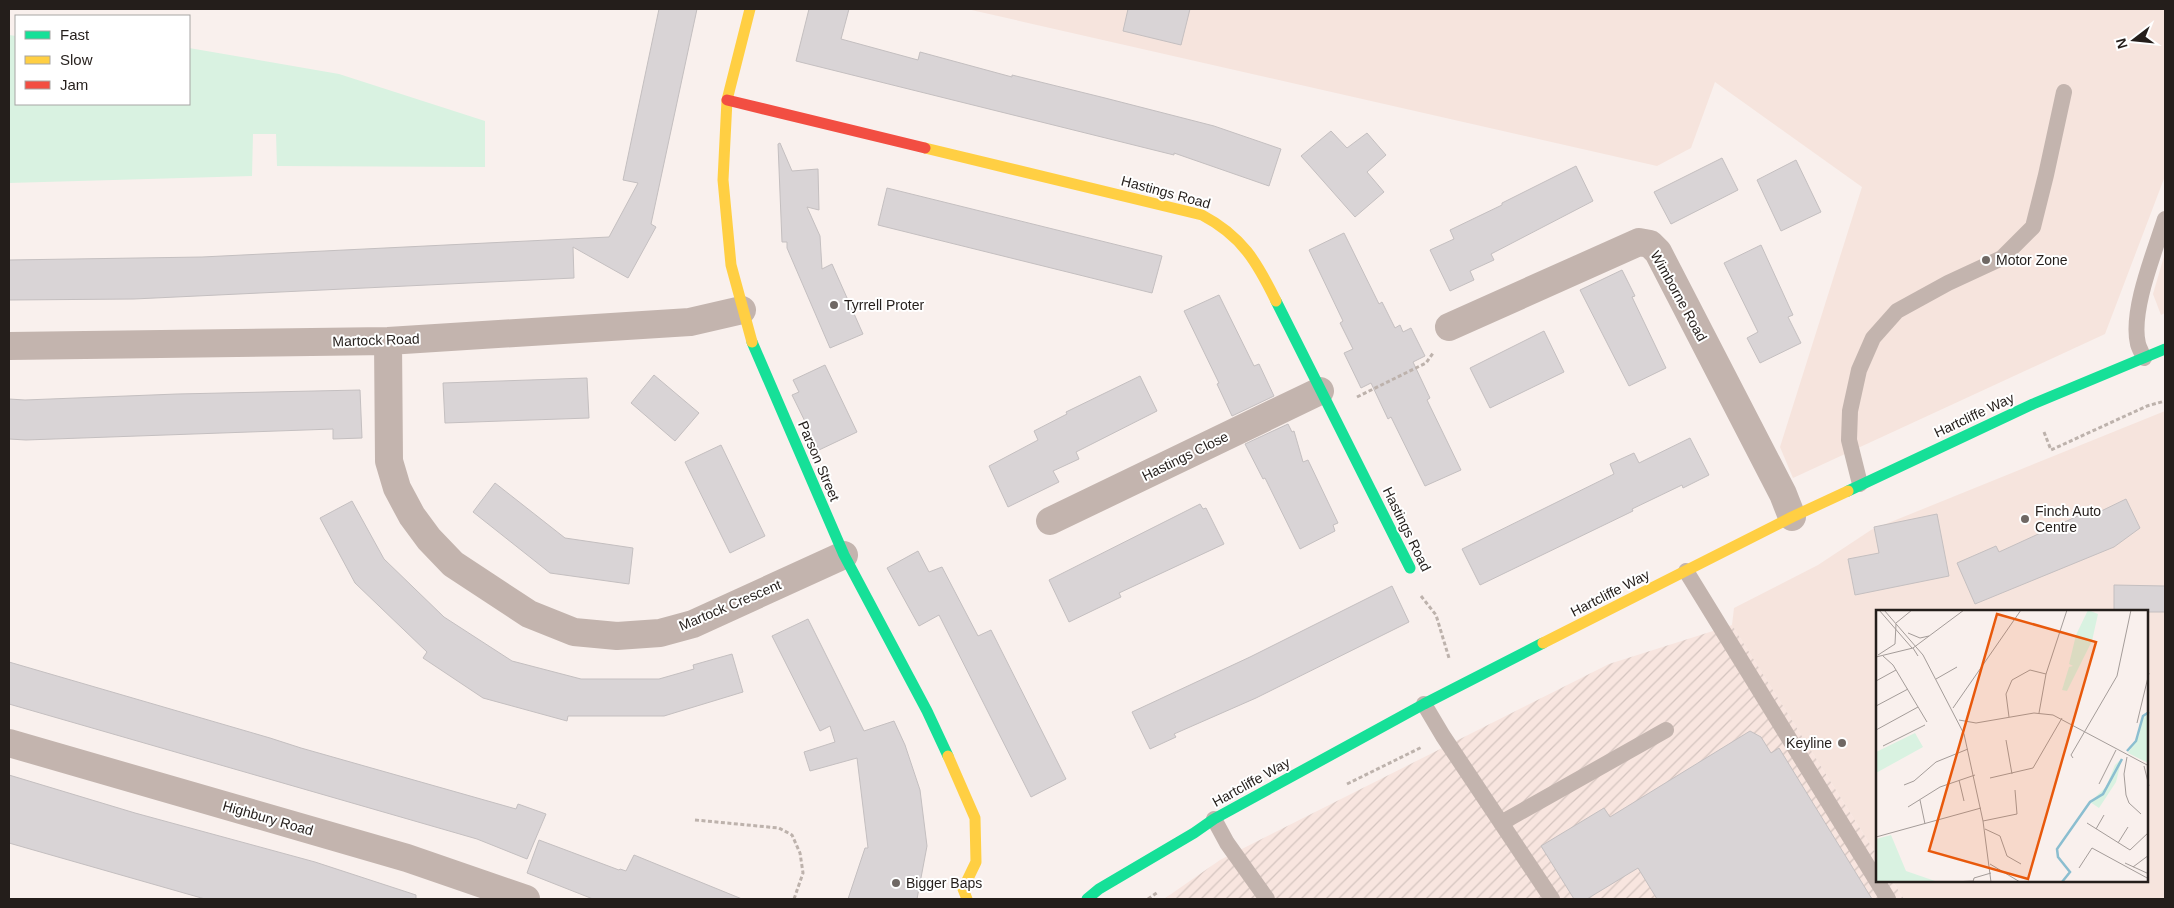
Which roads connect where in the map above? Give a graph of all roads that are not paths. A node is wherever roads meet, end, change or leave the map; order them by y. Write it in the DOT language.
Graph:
graph roads {
  1 [pos="750,9"];
  2 [pos="2064,92"];
  3 [pos="727,100"];
  4 [pos="2165,219"];
  5 [pos="742,310"];
  6 [pos="1449,327"];
  7 [pos="388,341"];
  8 [pos="9,346"];
  9 [pos="2165,349"];
  10 [pos="2144,358"];
  11 [pos="1325,400"];
  12 [pos="1860,484"];
  13 [pos="1792,517"];
  14 [pos="1050,521"];
  15 [pos="844,555"];
  16 [pos="1410,568"];
  17 [pos="1686,571"];
  18 [pos="1424,704"];
  19 [pos="1666,730"];
  20 [pos="9,743"];
  21 [pos="1214,819"];
  22 [pos="1501,823"];
  23 [pos="1876,880"];
  24 [pos="1878,883"];
  25 [pos="526,899"];
  26 [pos="967,899"];
  27 [pos="1087,899"];
  28 [pos="1267,899"];
  29 [pos="1552,899"];
  30 [pos="1888,899"];
  1 -- 3 [label="main road, Parson Street"];
  2 -- 12 [label="lane"];
  3 -- 5 [label="main road, Parson Street"];
  3 -- 11 [label="main road, Hastings Road"];
  4 -- 10 [label="lane"];
  5 -- 7 [label="street, Martock Road"];
  5 -- 15 [label="main road, Parson Street"];
  6 -- 13 [label="street, Wimborne Road"];
  7 -- 8 [label="street, Martock Road"];
  7 -- 15 [label="street, Martock Crescent"];
  9 -- 10 [label="main road, Hartcliffe Way"];
  10 -- 12 [label="main road, Hartcliffe Way"];
  11 -- 14 [label="street, Hastings Close"];
  11 -- 16 [label="main road, Hastings Road"];
  12 -- 13 [label="main road, Hartcliffe Way"];
  13 -- 17 [label="main road, Hartcliffe Way"];
  15 -- 26 [label="main road, Parson Street"];
  17 -- 18 [label="main road, Hartcliffe Way"];
  17 -- 23 [label="lane"];
  18 -- 21 [label="main road, Hartcliffe Way"];
  18 -- 22 [label="lane"];
  19 -- 22 [label="lane"];
  20 -- 25 [label="street, Highbury Road"];
  21 -- 27 [label="main road, Hartcliffe Way"];
  21 -- 28 [label="lane"];
  22 -- 29 [label="lane"];
  24 -- 30 [label="lane"];
}
